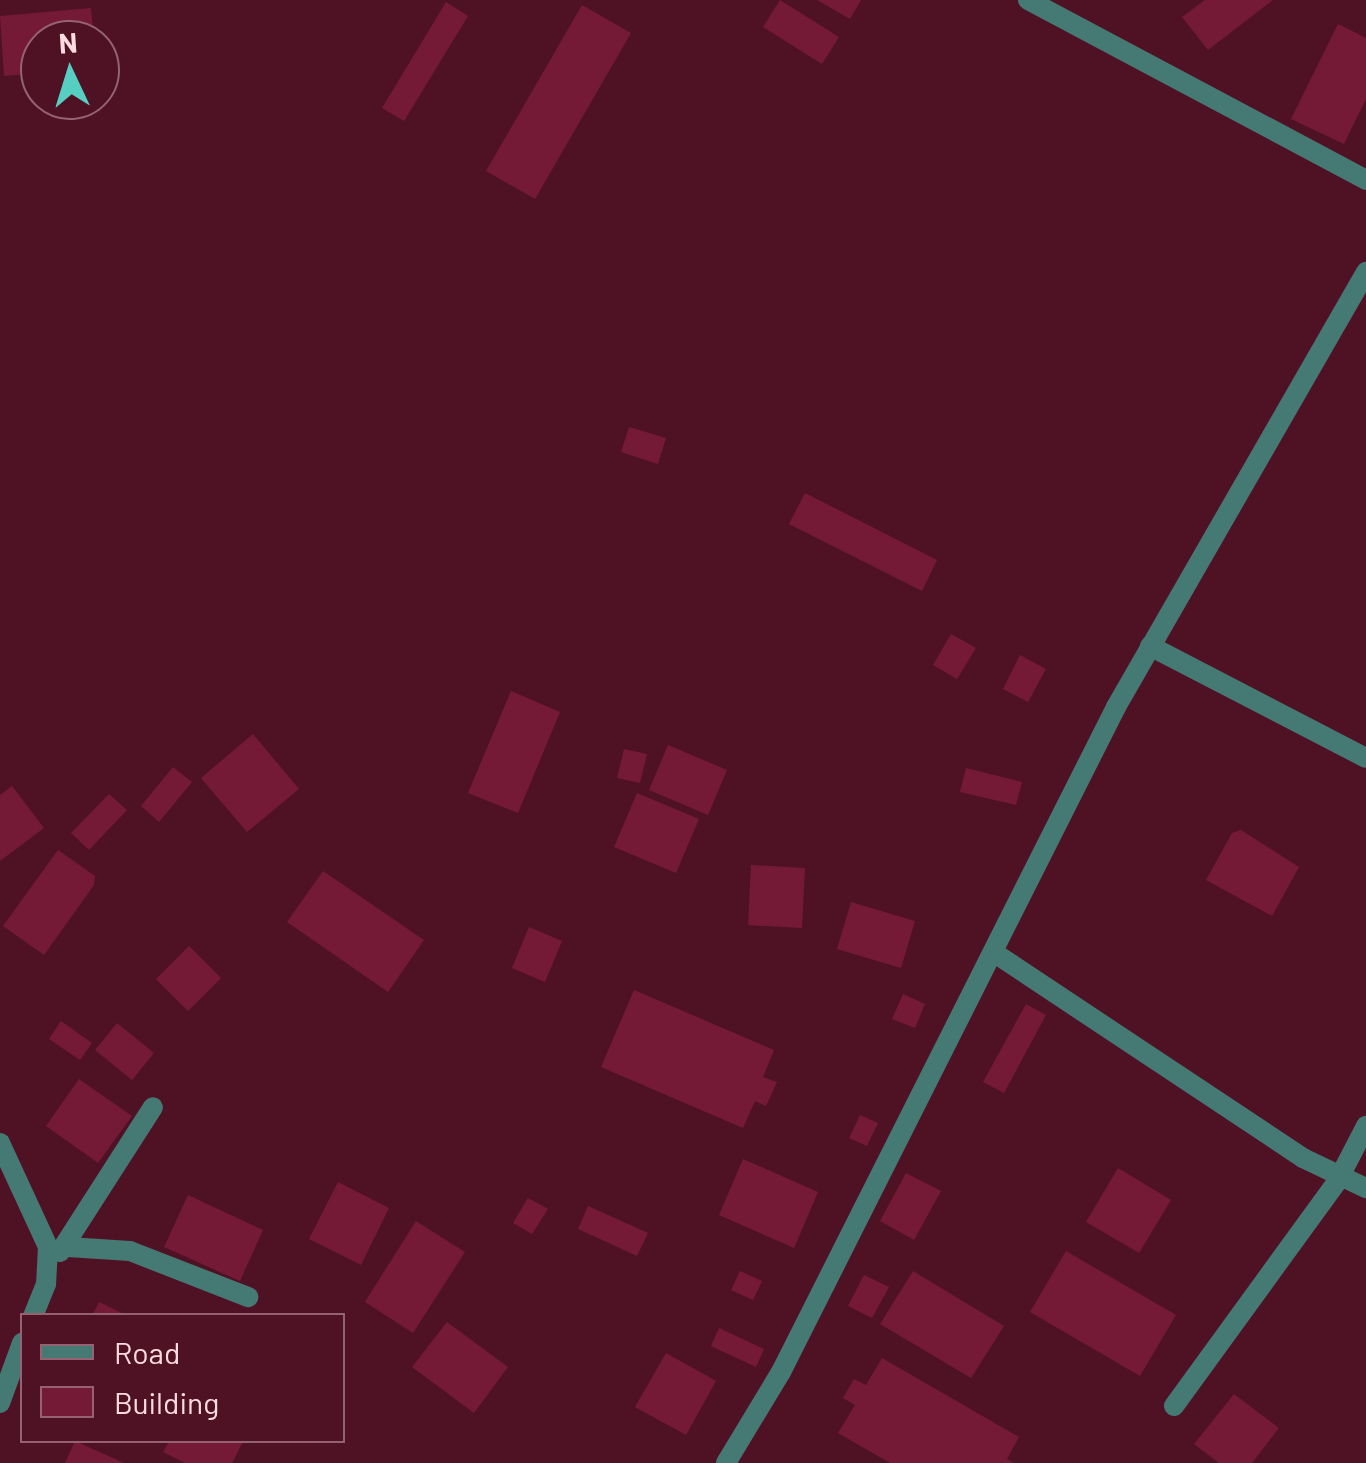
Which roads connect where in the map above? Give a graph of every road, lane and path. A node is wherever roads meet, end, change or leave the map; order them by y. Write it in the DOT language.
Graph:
graph roads {
  1 [pos="1028,0"];
  2 [pos="1366,180"];
  3 [pos="1366,272"];
  4 [pos="1150,646"];
  5 [pos="1366,758"];
  6 [pos="993,952"];
  7 [pos="154,1108"];
  8 [pos="1366,1126"];
  9 [pos="0,1143"];
  10 [pos="1338,1180"];
  11 [pos="1366,1188"];
  12 [pos="59,1253"];
  13 [pos="248,1297"];
  14 [pos="34,1313"];
  15 [pos="20,1348"];
  16 [pos="0,1403"];
  17 [pos="1174,1406"];
  18 [pos="726,1463"];
  1 -- 2 [label="street"];
  3 -- 4 [label="street"];
  4 -- 5 [label="street"];
  4 -- 6 [label="street"];
  6 -- 10 [label="street"];
  6 -- 18 [label="street"];
  7 -- 12 [label="street"];
  8 -- 10 [label="street"];
  9 -- 12 [label="street"];
  10 -- 11 [label="street"];
  10 -- 17 [label="street"];
  12 -- 13 [label="street"];
  12 -- 14 [label="street"];
  15 -- 16 [label="street"];
}
